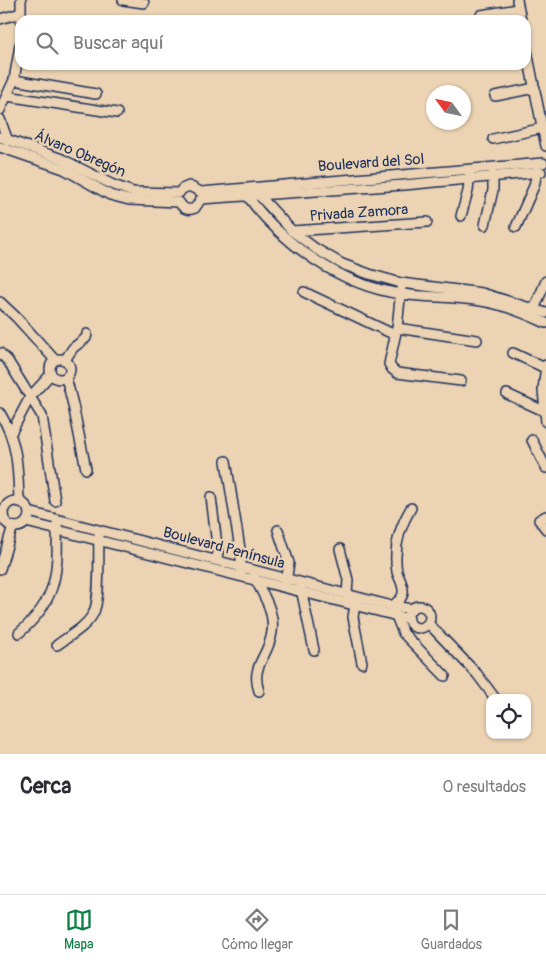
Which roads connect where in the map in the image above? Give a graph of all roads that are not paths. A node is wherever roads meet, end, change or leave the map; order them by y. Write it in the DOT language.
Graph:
graph roads {
  1 [pos="21,0"];
  2 [pos="123,0"];
  3 [pos="144,4"];
  4 [pos="517,4"];
  5 [pos="21,15"];
  6 [pos="481,15"];
  7 [pos="15,17"];
  8 [pos="0,19"];
  9 [pos="16,70"];
  10 [pos="531,70"];
  11 [pos="14,80"];
  12 [pos="535,88"];
  13 [pos="96,94"];
  14 [pos="7,96"];
  15 [pos="495,96"];
  16 [pos="0,110"];
  17 [pos="117,113"];
  18 [pos="0,119"];
  19 [pos="545,133"];
  20 [pos="493,139"];
  21 [pos="4,143"];
  22 [pos="546,146"];
  23 [pos="543,169"];
  24 [pos="470,173"];
  25 [pos="493,176"];
  26 [pos="254,186"];
  27 [pos="242,187"];
  28 [pos="201,195"];
  29 [pos="258,195"];
  30 [pos="248,196"];
  31 [pos="461,216"];
  32 [pos="427,222"];
  33 [pos="485,225"];
  34 [pos="516,227"];
  35 [pos="292,232"];
  36 [pos="546,281"];
  37 [pos="401,283"];
  38 [pos="304,292"];
  39 [pos="402,294"];
  40 [pos="0,302"];
  41 [pos="533,313"];
  42 [pos="546,313"];
  43 [pos="546,323"];
  44 [pos="396,332"];
  45 [pos="88,334"];
  46 [pos="477,340"];
  47 [pos="0,353"];
  48 [pos="513,353"];
  49 [pos="55,360"];
  50 [pos="65,360"];
  51 [pos="546,366"];
  52 [pos="51,374"];
  53 [pos="66,377"];
  54 [pos="461,381"];
  55 [pos="507,394"];
  56 [pos="30,397"];
  57 [pos="544,410"];
  58 [pos="0,413"];
  59 [pos="546,422"];
  60 [pos="11,433"];
  61 [pos="532,440"];
  62 [pos="226,461"];
  63 [pos="546,468"];
  64 [pos="86,469"];
  65 [pos="211,497"];
  66 [pos="55,501"];
  67 [pos="20,502"];
  68 [pos="4,505"];
  69 [pos="411,508"];
  70 [pos="29,512"];
  71 [pos="2,516"];
  72 [pos="546,516"];
  73 [pos="57,519"];
  74 [pos="26,522"];
  75 [pos="15,527"];
  76 [pos="546,529"];
  77 [pos="57,530"];
  78 [pos="99,530"];
  79 [pos="278,530"];
  80 [pos="99,540"];
  81 [pos="340,549"];
  82 [pos="216,560"];
  83 [pos="0,569"];
  84 [pos="244,571"];
  85 [pos="256,580"];
  86 [pos="297,581"];
  87 [pos="286,583"];
  88 [pos="302,592"];
  89 [pos="347,594"];
  90 [pos="355,605"];
  91 [pos="392,606"];
  92 [pos="412,609"];
  93 [pos="396,615"];
  94 [pos="409,619"];
  95 [pos="428,623"];
  96 [pos="19,632"];
  97 [pos="57,645"];
  98 [pos="314,650"];
  99 [pos="362,663"];
  100 [pos="446,676"];
  101 [pos="259,691"];
  102 [pos="492,694"];
  1 -- 5 [label="street"];
  2 -- 3 [label="street"];
  4 -- 6 [label="street"];
  7 -- 8 [label="street"];
  9 -- 11 [label="street"];
  10 -- 12 [label="street"];
  11 -- 13 [label="street"];
  11 -- 14 [label="street"];
  12 -- 15 [label="street"];
  12 -- 19 [label="street"];
  14 -- 16 [label="street"];
  14 -- 17 [label="street"];
  18 -- 21 [label="street"];
  19 -- 20 [label="street"];
  19 -- 22 [label="street"];
  21 -- 28 [label="street, Álvaro Obregón"];
  21 -- 28 [label="street, Álvaro Obregón"];
  23 -- 24 [label="street, Boulevard del Sol"];
  23 -- 25 [label="street, Boulevard del Sol"];
  23 -- 34 [label="street"];
  24 -- 25 [label="street, Boulevard del Sol"];
  24 -- 26 [label="street, Boulevard del Sol"];
  24 -- 29 [label="street, Boulevard del Sol"];
  24 -- 31 [label="street"];
  25 -- 33 [label="street"];
  26 -- 27 [label="street, Boulevard del Sol"];
  26 -- 29 [label="street"];
  27 -- 28 [label="street, Boulevard del Sol"];
  27 -- 30 [label="street"];
  28 -- 30 [label="street, Boulevard del Sol"];
  29 -- 30 [label="street, Boulevard del Sol"];
  29 -- 35 [label="street"];
  30 -- 39 [label="street"];
  32 -- 35 [label="street, Privada Zamora"];
  35 -- 37 [label="street"];
  36 -- 41 [label="street"];
  37 -- 39 [label="street"];
  37 -- 41 [label="street"];
  38 -- 44 [label="street"];
  39 -- 41 [label="street"];
  39 -- 44 [label="street"];
  40 -- 49 [label="street"];
  41 -- 42 [label="street"];
  41 -- 43 [label="street"];
  44 -- 46 [label="street"];
  44 -- 54 [label="street"];
  45 -- 50 [label="street"];
  47 -- 56 [label="street"];
  48 -- 51 [label="street"];
  49 -- 50 [label="street"];
  49 -- 52 [label="street"];
  50 -- 53 [label="street"];
  51 -- 57 [label="street"];
  52 -- 53 [label="street"];
  52 -- 56 [label="street"];
  53 -- 64 [label="street"];
  55 -- 57 [label="street"];
  56 -- 60 [label="street"];
  56 -- 66 [label="street"];
  57 -- 59 [label="street"];
  58 -- 60 [label="street"];
  60 -- 67 [label="street"];
  61 -- 63 [label="street"];
  62 -- 84 [label="street"];
  65 -- 82 [label="street"];
  67 -- 68 [label="street"];
  67 -- 70 [label="street"];
  68 -- 71 [label="street"];
  69 -- 91 [label="street"];
  70 -- 73 [label="street, Boulevard Península"];
  70 -- 74 [label="street"];
  71 -- 75 [label="street"];
  72 -- 76 [label="street"];
  73 -- 77 [label="street"];
  73 -- 78 [label="street, Boulevard Península"];
  74 -- 75 [label="street"];
  74 -- 77 [label="street, Boulevard Península"];
  75 -- 83 [label="street"];
  77 -- 80 [label="street, Boulevard Península"];
  77 -- 96 [label="street"];
  78 -- 80 [label="street"];
  78 -- 82 [label="street, Boulevard Península"];
  79 -- 87 [label="street"];
  80 -- 84 [label="street, Boulevard Península"];
  80 -- 97 [label="street"];
  81 -- 89 [label="street"];
  82 -- 84 [label="street, Boulevard Península"];
  84 -- 85 [label="street, Boulevard Península"];
  84 -- 87 [label="street, Boulevard Península"];
  85 -- 87 [label="street, Boulevard Península"];
  85 -- 101 [label="street"];
  86 -- 87 [label="street, Boulevard Península"];
  86 -- 88 [label="street"];
  86 -- 89 [label="street, Boulevard Península"];
  87 -- 88 [label="street, Boulevard Península"];
  88 -- 90 [label="street, Boulevard Península"];
  88 -- 98 [label="street"];
  89 -- 90 [label="street"];
  89 -- 91 [label="street, Boulevard Península"];
  90 -- 93 [label="street, Boulevard Península"];
  90 -- 99 [label="street"];
  91 -- 92 [label="street, Boulevard Península"];
  91 -- 93 [label="street"];
  92 -- 94 [label="street"];
  92 -- 95 [label="street"];
  93 -- 94 [label="street, Boulevard Península"];
  93 -- 100 [label="street"];
  94 -- 95 [label="street"];
  95 -- 102 [label="street"];
}
